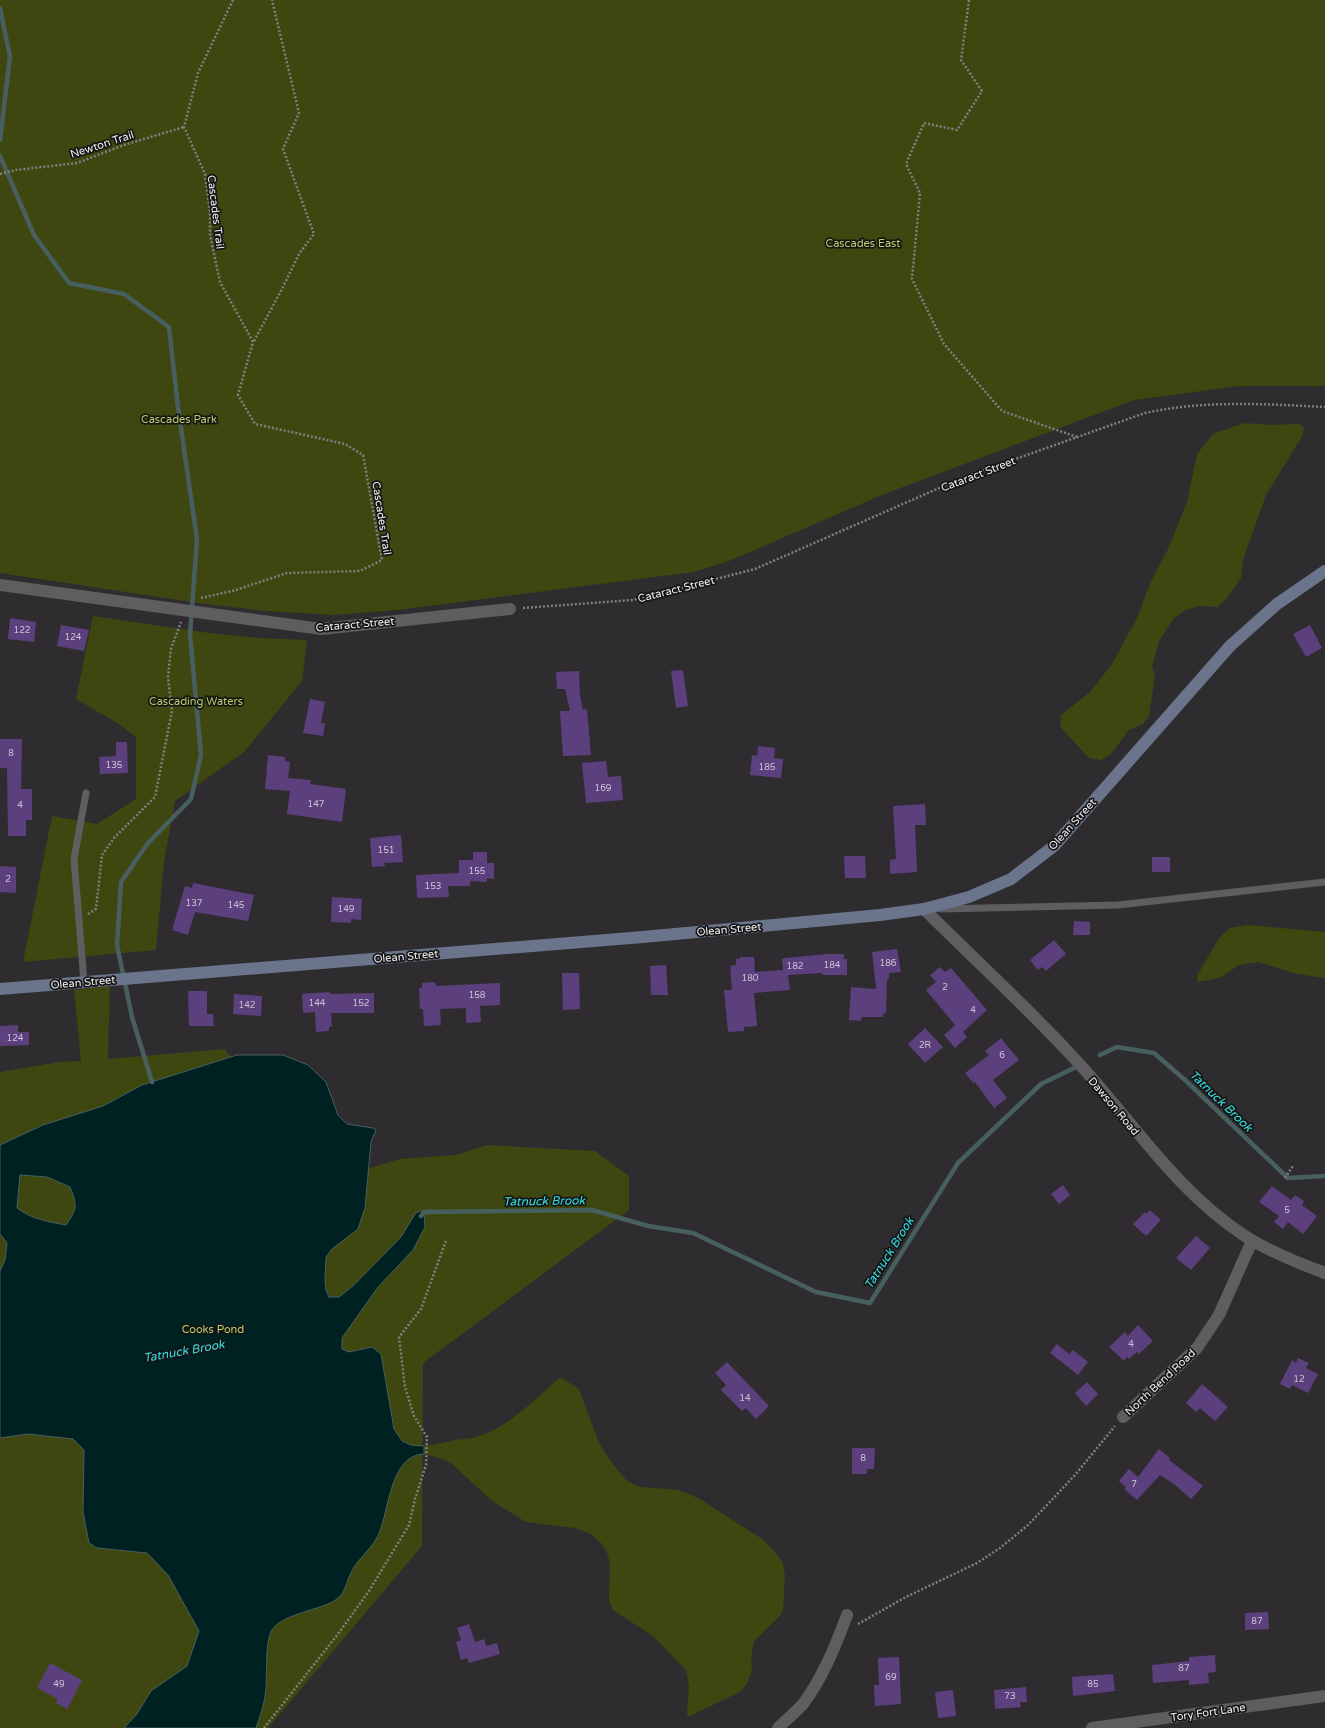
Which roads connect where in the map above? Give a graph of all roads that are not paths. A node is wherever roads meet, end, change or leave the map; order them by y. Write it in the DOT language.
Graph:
graph roads {
  1 [pos="1325,571"];
  2 [pos="0,585"];
  3 [pos="510,608"];
  4 [pos="86,792"];
  5 [pos="1325,882"];
  6 [pos="924,909"];
  7 [pos="84,982"];
  8 [pos="0,988"];
  9 [pos="1252,1241"];
  10 [pos="1325,1273"];
  11 [pos="1123,1417"];
  12 [pos="847,1615"];
  13 [pos="1325,1696"];
  14 [pos="778,1728"];
  15 [pos="1092,1728"];
  1 -- 6 [label="street, Olean Street"];
  2 -- 3 [label="street, Cataract Street"];
  4 -- 7 [label="lane"];
  5 -- 6 [label="lane"];
  6 -- 7 [label="street, Olean Street"];
  6 -- 9 [label="street, Dawson Road"];
  7 -- 8 [label="street, Olean Street"];
  9 -- 10 [label="street, Dawson Road"];
  9 -- 11 [label="street, North Bend Road"];
  12 -- 14 [label="street"];
  13 -- 15 [label="street, Tory Fort Lane"];
}
